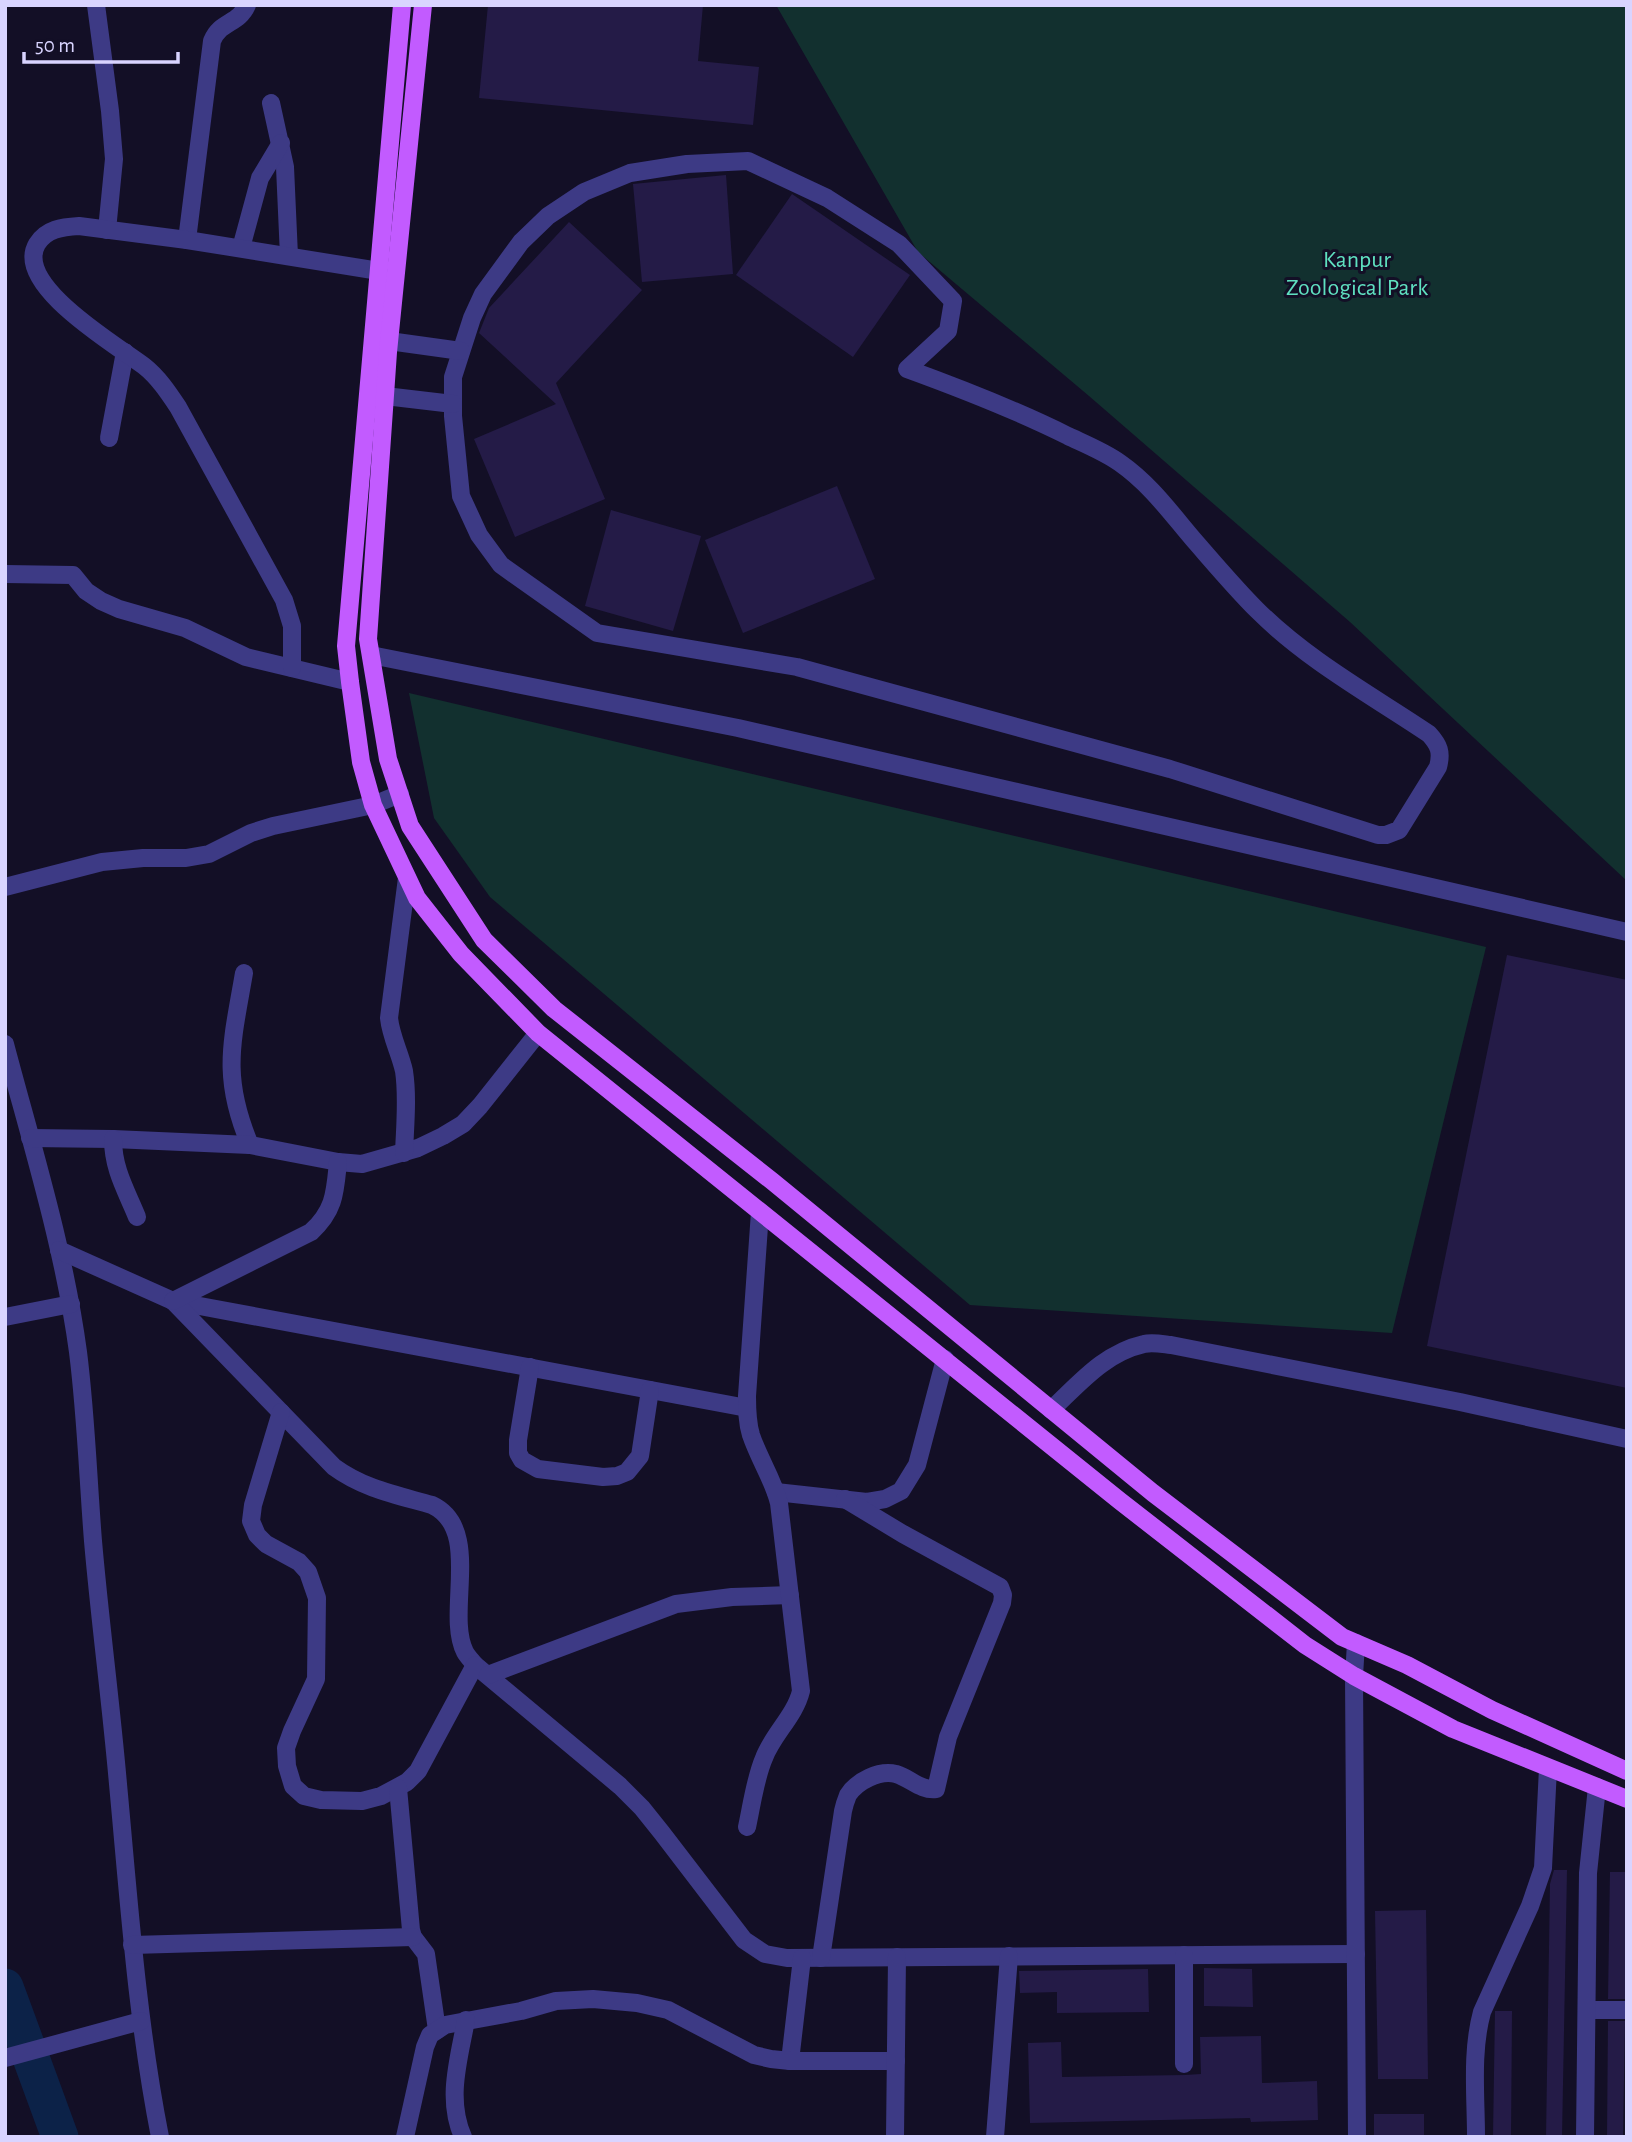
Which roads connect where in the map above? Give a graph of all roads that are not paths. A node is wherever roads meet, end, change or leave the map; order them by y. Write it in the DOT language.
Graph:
graph roads {
  1 [pos="96,5"];
  2 [pos="247,5"];
  3 [pos="402,5"];
  4 [pos="423,5"];
  5 [pos="271,103"];
  6 [pos="281,143"];
  7 [pos="107,230"];
  8 [pos="187,240"];
  9 [pos="241,248"];
  10 [pos="289,256"];
  11 [pos="379,271"];
  12 [pos="389,341"];
  13 [pos="461,351"];
  14 [pos="125,352"];
  15 [pos="385,396"];
  16 [pos="453,404"];
  17 [pos="109,438"];
  18 [pos="5,575"];
  19 [pos="371,655"];
  20 [pos="292,668"];
  21 [pos="350,682"];
  22 [pos="400,794"];
  23 [pos="373,805"];
  24 [pos="407,878"];
  25 [pos="5,887"];
  26 [pos="1627,932"];
  27 [pos="244,973"];
  28 [pos="538,1033"];
  29 [pos="5,1044"];
  30 [pos="30,1138"];
  31 [pos="113,1139"];
  32 [pos="250,1145"];
  33 [pos="404,1153"];
  34 [pos="338,1162"];
  35 [pos="760,1212"];
  36 [pos="137,1217"];
  37 [pos="59,1251"];
  38 [pos="173,1301"];
  39 [pos="71,1304"];
  40 [pos="5,1317"];
  41 [pos="945,1359"];
  42 [pos="530,1367"];
  43 [pos="650,1390"];
  44 [pos="747,1408"];
  45 [pos="1051,1410"];
  46 [pos="281,1412"];
  47 [pos="1627,1439"];
  48 [pos="776,1492"];
  49 [pos="845,1499"];
  50 [pos="790,1595"];
  51 [pos="1356,1643"];
  52 [pos="482,1670"];
  53 [pos="1354,1676"];
  54 [pos="1548,1768"];
  55 [pos="1627,1771"];
  56 [pos="1597,1787"];
  57 [pos="398,1788"];
  58 [pos="1627,1800"];
  59 [pos="747,1827"];
  60 [pos="413,1937"];
  61 [pos="132,1945"];
  62 [pos="1356,1954"];
  63 [pos="1184,1955"];
  64 [pos="1009,1956"];
  65 [pos="897,1957"];
  66 [pos="802,1958"];
  67 [pos="821,1958"];
  68 [pos="1627,2010"];
  69 [pos="1587,2011"];
  70 [pos="466,2020"];
  71 [pos="141,2021"];
  72 [pos="437,2030"];
  73 [pos="7,2057"];
  74 [pos="790,2061"];
  75 [pos="896,2061"];
  76 [pos="1184,2064"];
  77 [pos="160,2137"];
  78 [pos="405,2137"];
  79 [pos="463,2137"];
  80 [pos="895,2137"];
  81 [pos="995,2137"];
  82 [pos="1357,2137"];
  83 [pos="1476,2137"];
  84 [pos="1585,2137"];
  1 -- 7 [label="street"];
  2 -- 8 [label="street"];
  3 -- 11 [label="main road"];
  4 -- 12 [label="main road"];
  5 -- 6 [label="street"];
  6 -- 9 [label="street"];
  6 -- 10 [label="street"];
  7 -- 8 [label="street"];
  7 -- 14 [label="street"];
  8 -- 9 [label="street"];
  9 -- 10 [label="street"];
  10 -- 11 [label="street"];
  11 -- 21 [label="main road"];
  12 -- 13 [label="street"];
  12 -- 15 [label="main road"];
  13 -- 16 [label="street"];
  13 -- 16 [label="street"];
  14 -- 17 [label="street"];
  14 -- 20 [label="street"];
  15 -- 16 [label="street"];
  15 -- 19 [label="main road"];
  18 -- 20 [label="street"];
  19 -- 22 [label="main road"];
  19 -- 26 [label="street"];
  20 -- 21 [label="street"];
  21 -- 23 [label="main road"];
  22 -- 23 [label="street"];
  22 -- 45 [label="main road"];
  23 -- 24 [label="main road"];
  23 -- 25 [label="street"];
  24 -- 28 [label="main road"];
  24 -- 33 [label="street"];
  27 -- 32 [label="street"];
  28 -- 33 [label="street"];
  28 -- 35 [label="main road"];
  29 -- 30 [label="street"];
  30 -- 31 [label="street"];
  30 -- 37 [label="street"];
  31 -- 32 [label="street"];
  31 -- 36 [label="street"];
  32 -- 34 [label="street"];
  33 -- 34 [label="street"];
  34 -- 38 [label="street"];
  35 -- 41 [label="main road"];
  35 -- 44 [label="street"];
  37 -- 38 [label="street"];
  37 -- 39 [label="street"];
  38 -- 42 [label="street"];
  38 -- 46 [label="street"];
  39 -- 40 [label="street"];
  39 -- 61 [label="street"];
  41 -- 49 [label="street"];
  41 -- 53 [label="main road"];
  42 -- 43 [label="street"];
  42 -- 43 [label="street"];
  43 -- 44 [label="street"];
  44 -- 48 [label="street"];
  45 -- 47 [label="street"];
  45 -- 51 [label="main road"];
  46 -- 52 [label="street"];
  46 -- 57 [label="street"];
  48 -- 49 [label="street"];
  48 -- 50 [label="street"];
  49 -- 67 [label="street"];
  50 -- 52 [label="street"];
  50 -- 59 [label="street"];
  51 -- 53 [label="street"];
  51 -- 55 [label="main road"];
  52 -- 57 [label="street"];
  52 -- 66 [label="street"];
  53 -- 54 [label="main road"];
  53 -- 62 [label="street"];
  54 -- 56 [label="main road"];
  54 -- 83 [label="street"];
  56 -- 58 [label="main road"];
  56 -- 69 [label="street"];
  57 -- 60 [label="street"];
  60 -- 61 [label="street"];
  60 -- 72 [label="street"];
  61 -- 71 [label="street"];
  62 -- 63 [label="street"];
  62 -- 82 [label="street"];
  63 -- 64 [label="street"];
  63 -- 76 [label="street"];
  64 -- 65 [label="street"];
  64 -- 81 [label="street"];
  65 -- 67 [label="street"];
  65 -- 75 [label="street"];
  66 -- 67 [label="street"];
  66 -- 74 [label="street"];
  68 -- 69 [label="street"];
  69 -- 84 [label="street"];
  70 -- 72 [label="street"];
  70 -- 74 [label="street"];
  70 -- 79 [label="street"];
  71 -- 73 [label="street"];
  71 -- 77 [label="street"];
  72 -- 78 [label="street"];
  74 -- 75 [label="street"];
  75 -- 80 [label="street"];
}
